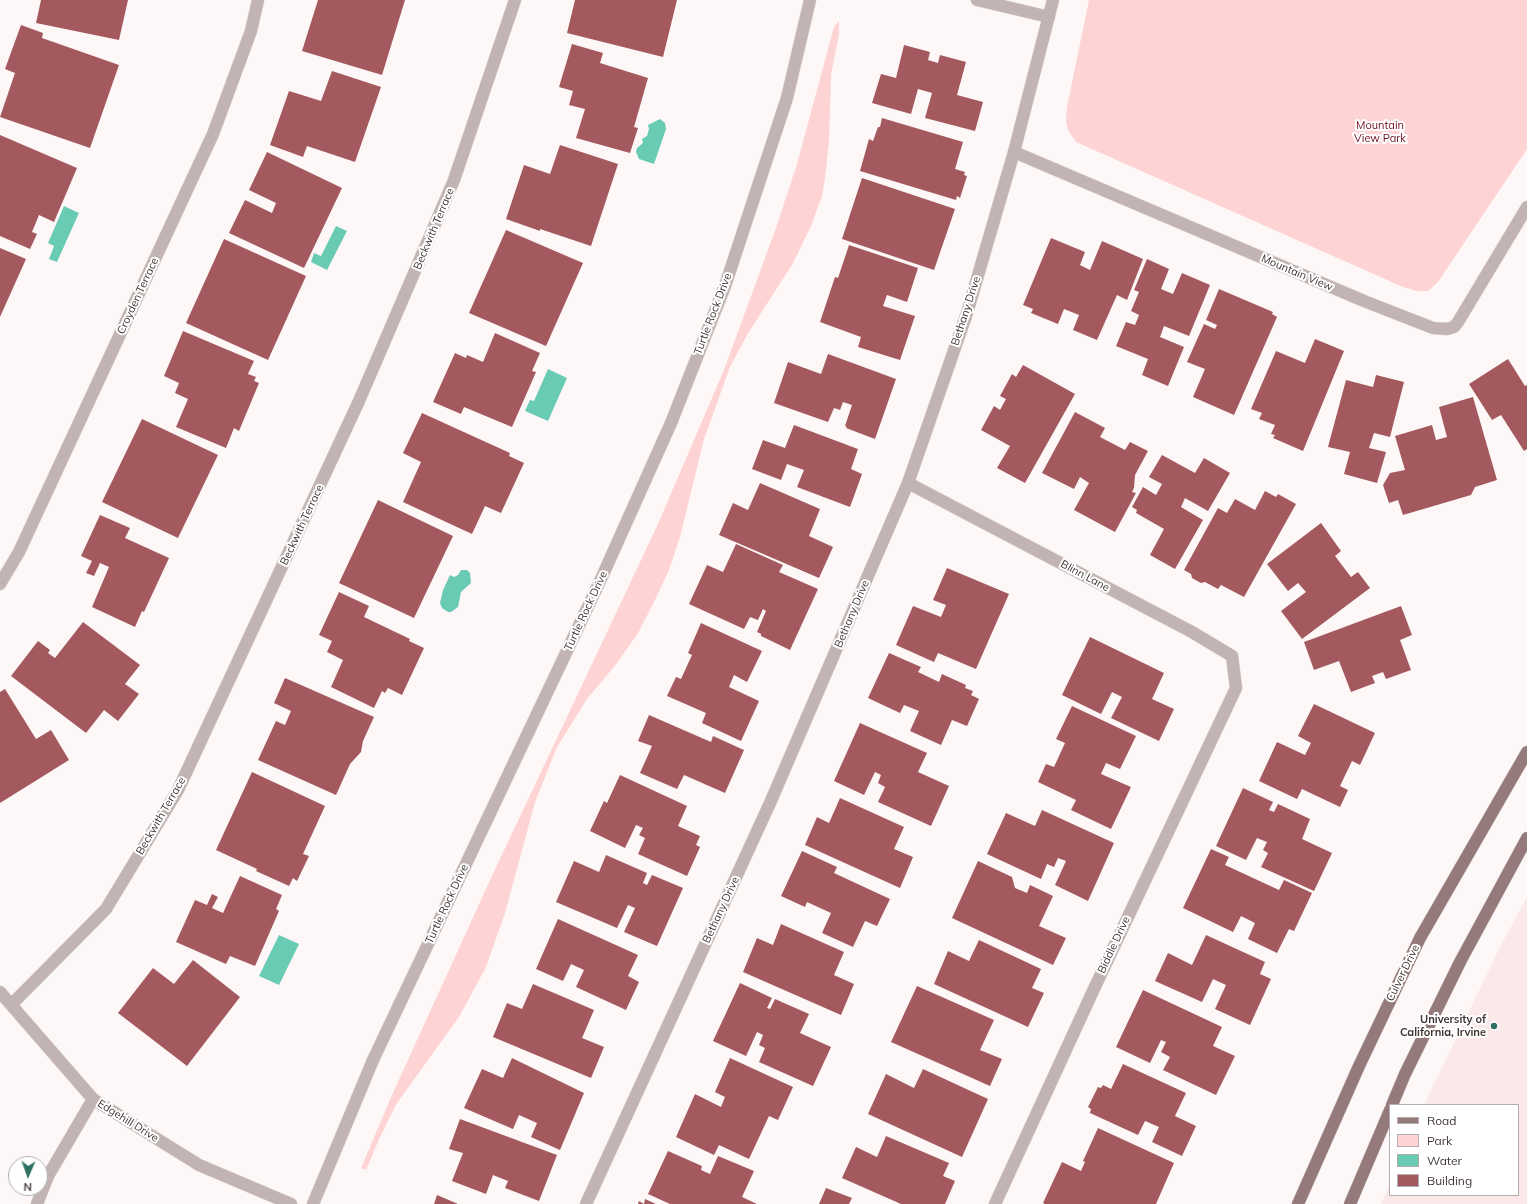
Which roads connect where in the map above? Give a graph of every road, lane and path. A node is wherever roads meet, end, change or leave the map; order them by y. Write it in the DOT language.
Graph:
graph roads {
  1 [pos="258,0"];
  2 [pos="515,0"];
  3 [pos="810,0"];
  4 [pos="977,0"];
  5 [pos="1053,0"];
  6 [pos="1049,17"];
  7 [pos="1014,152"];
  8 [pos="1527,207"];
  9 [pos="908,483"];
  10 [pos="0,584"];
  11 [pos="1236,688"];
  12 [pos="1527,752"];
  13 [pos="1527,838"];
  14 [pos="0,992"];
  15 [pos="11,1005"];
  16 [pos="93,1099"];
  17 [pos="1392,1104"];
  18 [pos="1389,1112"];
  19 [pos="37,1204"];
  20 [pos="291,1204"];
  21 [pos="313,1204"];
  22 [pos="586,1204"];
  23 [pos="995,1204"];
  24 [pos="1298,1204"];
  25 [pos="1350,1204"];
  1 -- 10 [label="street, Croyden Terrace"];
  2 -- 15 [label="street, Beckwith Terrace"];
  3 -- 21 [label="street, Turtle Rock Drive"];
  4 -- 6 [label="street"];
  5 -- 6 [label="street, Bethany Drive"];
  6 -- 7 [label="street, Bethany Drive"];
  7 -- 8 [label="street, Mountain View"];
  7 -- 9 [label="street, Bethany Drive"];
  9 -- 11 [label="street, Blinn Lane"];
  9 -- 22 [label="street, Bethany Drive"];
  11 -- 23 [label="street, Biddle Drive"];
  12 -- 24 [label="main road, Culver Drive"];
  13 -- 17 [label="main road"];
  14 -- 15 [label="street, Edgehill Drive"];
  15 -- 16 [label="street, Edgehill Drive"];
  16 -- 19 [label="street"];
  16 -- 20 [label="street, Edgehill Drive"];
  18 -- 25 [label="main road"];
}
